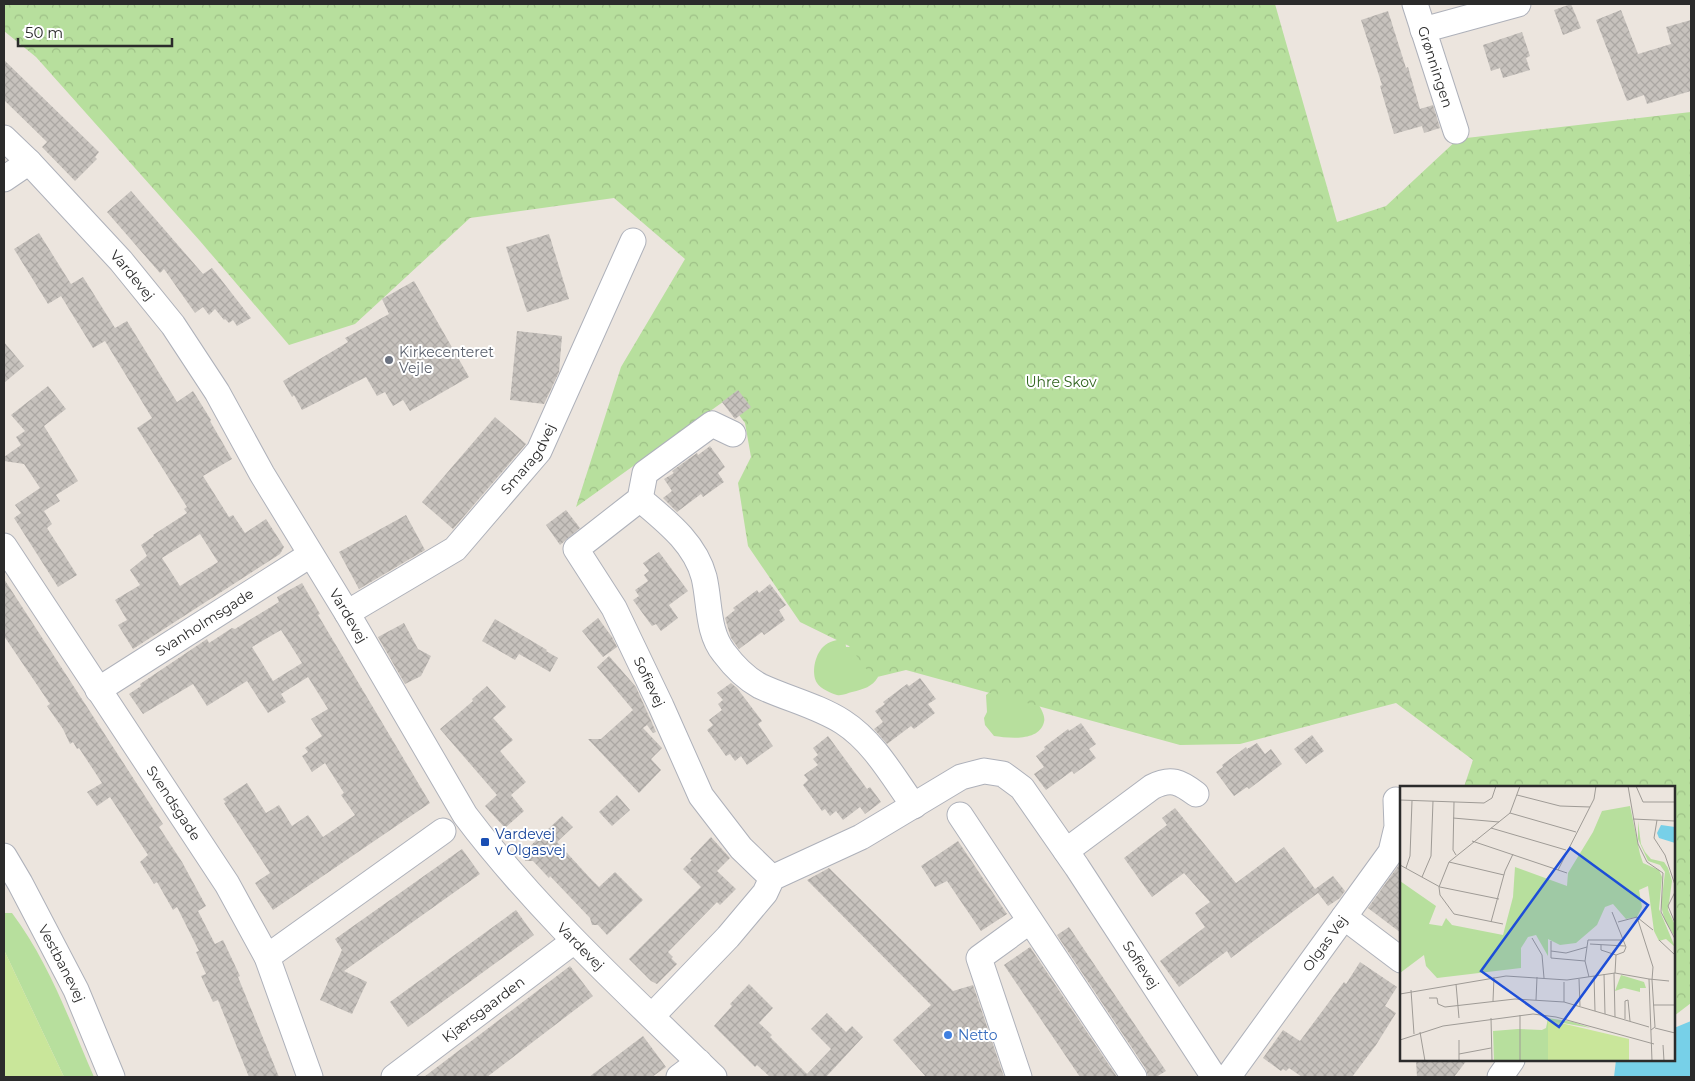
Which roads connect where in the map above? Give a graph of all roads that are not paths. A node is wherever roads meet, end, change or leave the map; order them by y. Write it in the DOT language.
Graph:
graph roads {
  1 [pos="1415,4"];
  2 [pos="1518,4"];
  3 [pos="1423,30"];
  4 [pos="1456,132"];
  5 [pos="4,138"];
  6 [pos="29,162"];
  7 [pos="4,178"];
  8 [pos="633,241"];
  9 [pos="733,434"];
  10 [pos="640,499"];
  11 [pos="4,546"];
  12 [pos="310,555"];
  13 [pos="347,613"];
  14 [pos="98,690"];
  15 [pos="1196,794"];
  16 [pos="1396,800"];
  17 [pos="914,806"];
  18 [pos="960,815"];
  19 [pos="443,831"];
  20 [pos="1066,851"];
  21 [pos="4,856"];
  22 [pos="772,878"];
  23 [pos="1344,917"];
  24 [pos="1030,920"];
  25 [pos="574,940"];
  26 [pos="267,957"];
  27 [pos="1400,959"];
  28 [pos="652,1016"];
  29 [pos="706,1070"];
  30 [pos="112,1077"];
  31 [pos="310,1077"];
  32 [pos="394,1077"];
  33 [pos="679,1077"];
  34 [pos="1019,1077"];
  35 [pos="1134,1077"];
  36 [pos="1214,1077"];
  37 [pos="1228,1077"];
  1 -- 3 [label="street, Grønningen"];
  2 -- 3 [label="street"];
  3 -- 4 [label="street, Grønningen"];
  5 -- 6 [label="street, Vardevej"];
  6 -- 7 [label="street"];
  6 -- 12 [label="street, Vardevej"];
  8 -- 13 [label="street, Smaragdvej"];
  9 -- 10 [label="street"];
  10 -- 17 [label="street"];
  10 -- 22 [label="street, Sofievej"];
  11 -- 14 [label="street, Svendsgade"];
  12 -- 13 [label="street, Vardevej"];
  12 -- 14 [label="street, Svanholmsgade"];
  13 -- 25 [label="street, Vardevej"];
  14 -- 26 [label="street, Svendsgade"];
  15 -- 20 [label="street"];
  16 -- 23 [label="street, Olgas Vej"];
  17 -- 20 [label="street, Sofievej"];
  17 -- 22 [label="street, Sofievej"];
  18 -- 24 [label="street"];
  19 -- 26 [label="street"];
  20 -- 36 [label="street, Sofievej"];
  21 -- 30 [label="street, Vestbanevej"];
  22 -- 28 [label="street"];
  23 -- 27 [label="street"];
  23 -- 37 [label="street, Olgas Vej"];
  24 -- 34 [label="street"];
  24 -- 35 [label="street"];
  25 -- 28 [label="street, Vardevej"];
  25 -- 32 [label="street, Kjærsgaarden"];
  26 -- 31 [label="street, Svendsgade"];
  28 -- 29 [label="street, Vardevej"];
  29 -- 33 [label="street"];
}
